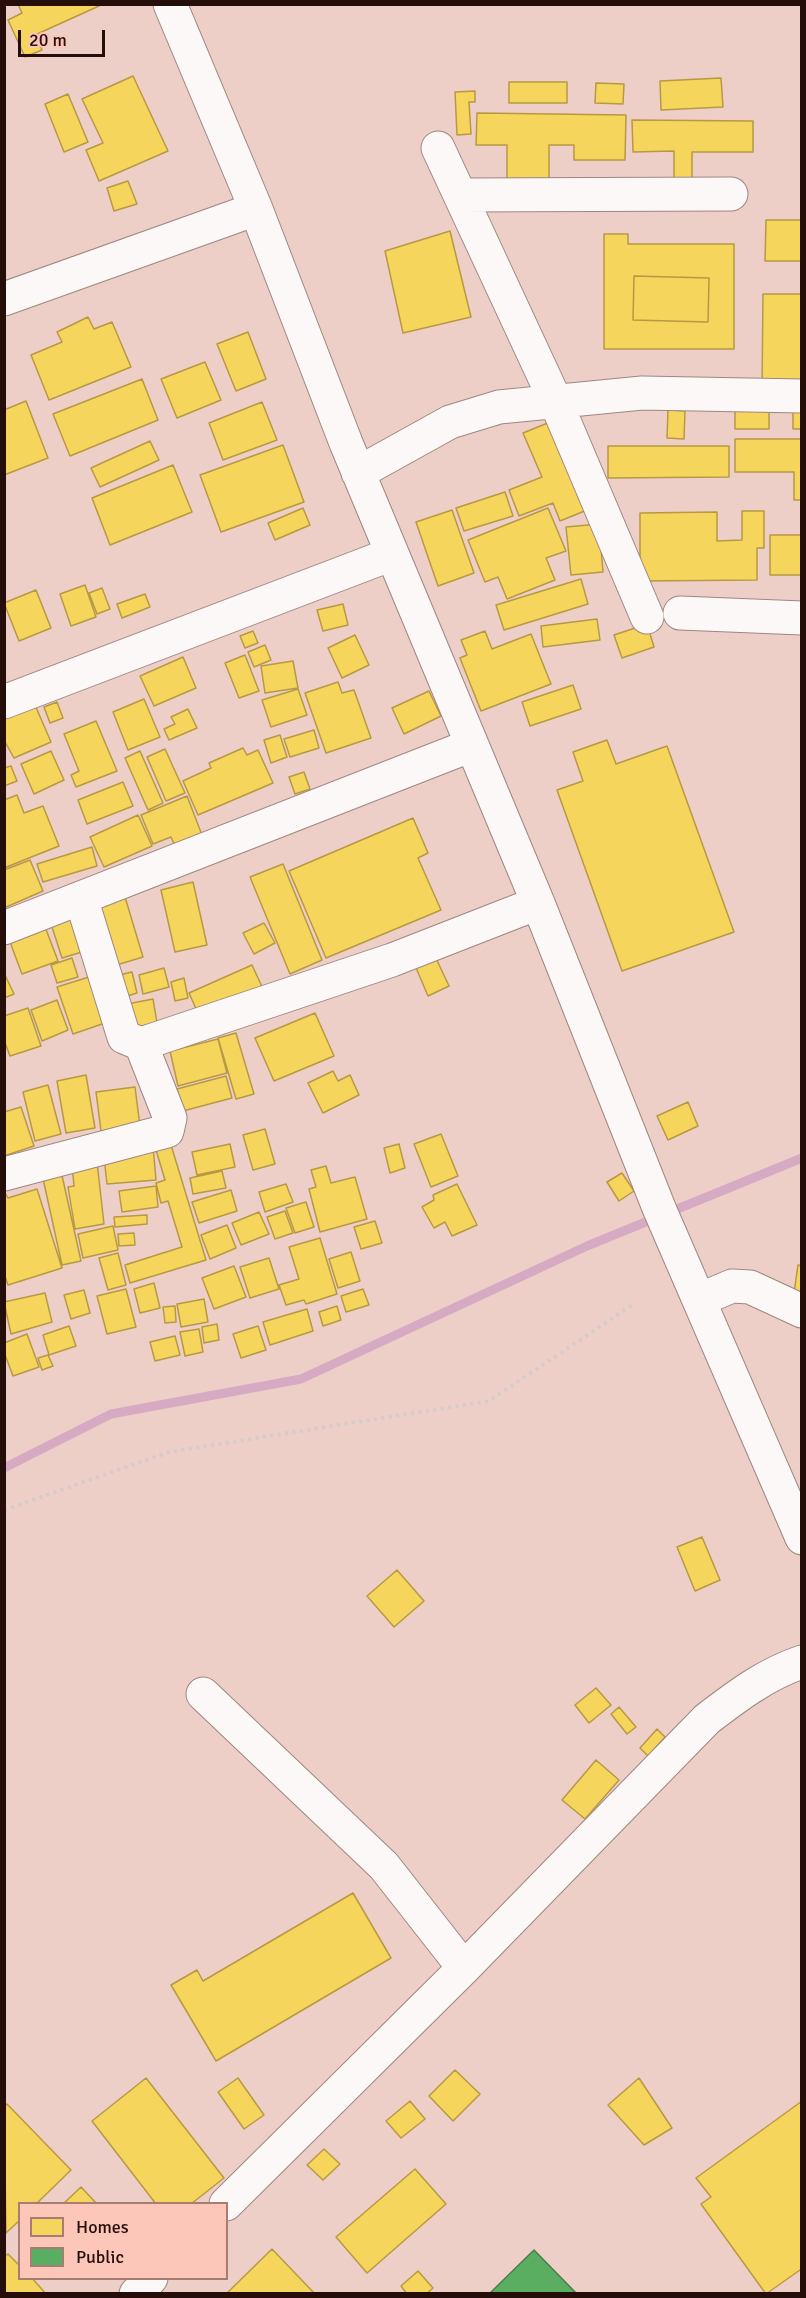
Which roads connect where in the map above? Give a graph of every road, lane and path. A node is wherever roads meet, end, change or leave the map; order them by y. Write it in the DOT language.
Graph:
graph roads {
  1 [pos="170,4"];
  2 [pos="438,148"];
  3 [pos="731,194"];
  4 [pos="461,195"];
  5 [pos="256,209"];
  6 [pos="4,299"];
  7 [pos="801,396"];
  8 [pos="555,400"];
  9 [pos="358,473"];
  10 [pos="392,554"];
  11 [pos="680,613"];
  12 [pos="647,616"];
  13 [pos="801,618"];
  14 [pos="4,702"];
  15 [pos="472,745"];
  16 [pos="81,898"];
  17 [pos="538,903"];
  18 [pos="4,928"];
  19 [pos="141,1044"];
  20 [pos="4,1174"];
  21 [pos="699,1300"];
  22 [pos="635,1303"];
  23 [pos="801,1311"];
  24 [pos="4,1510"];
  25 [pos="801,1538"];
  26 [pos="801,1662"];
  27 [pos="203,1694"];
  28 [pos="464,1968"];
  29 [pos="228,2202"];
  30 [pos="149,2280"];
  31 [pos="136,2294"];
  1 -- 5 [label="street"];
  2 -- 4 [label="street"];
  3 -- 4 [label="street"];
  4 -- 8 [label="street"];
  5 -- 6 [label="street"];
  5 -- 9 [label="street"];
  7 -- 8 [label="street"];
  8 -- 9 [label="street"];
  8 -- 12 [label="street"];
  9 -- 10 [label="street"];
  10 -- 14 [label="street"];
  10 -- 15 [label="street"];
  11 -- 13 [label="street"];
  15 -- 16 [label="street"];
  15 -- 17 [label="street"];
  16 -- 18 [label="street"];
  16 -- 19 [label="street"];
  17 -- 19 [label="street"];
  17 -- 21 [label="street"];
  19 -- 20 [label="street"];
  21 -- 23 [label="street"];
  21 -- 25 [label="street"];
  22 -- 24 [label="path"];
  26 -- 28 [label="street"];
  27 -- 28 [label="street"];
  28 -- 29 [label="street"];
  30 -- 31 [label="street"];
}
